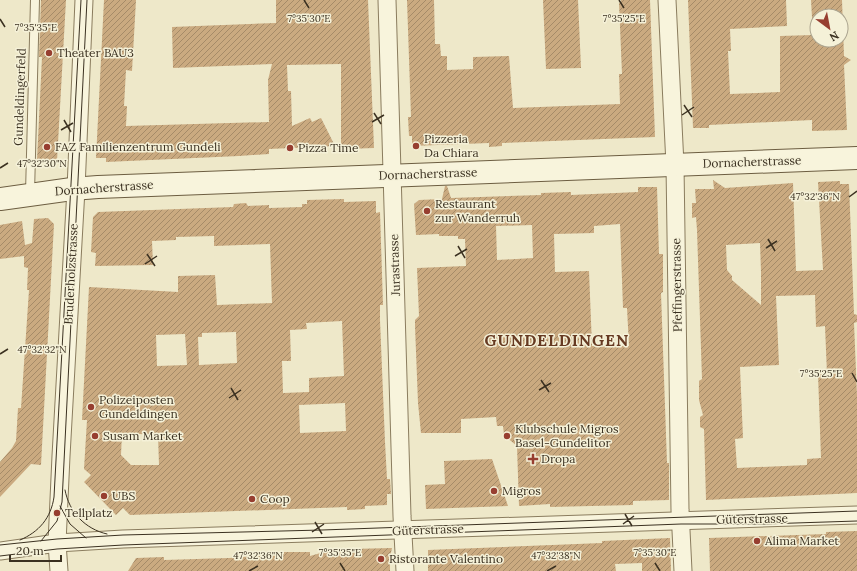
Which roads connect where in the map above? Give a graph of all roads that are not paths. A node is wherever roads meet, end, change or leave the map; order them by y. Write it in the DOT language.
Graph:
graph roads {
  1 [pos="35,0"];
  2 [pos="84,0"];
  3 [pos="387,0"];
  4 [pos="667,0"];
  5 [pos="857,158"];
  6 [pos="675,165"];
  7 [pos="393,175"];
  8 [pos="76,189"];
  9 [pos="30,195"];
  10 [pos="0,199"];
  11 [pos="857,515"];
  12 [pos="681,520"];
  13 [pos="403,531"];
  14 [pos="57,543"];
  15 [pos="0,551"];
  16 [pos="59,571"];
  17 [pos="406,571"];
  18 [pos="683,571"];
  1 -- 9 [label="lane, Gundeldingerfeld"];
  2 -- 8 [label="street, Bruderholzstrasse"];
  3 -- 7 [label="street, Jurastrasse"];
  4 -- 6 [label="street, Pfeffingerstrasse"];
  5 -- 6 [label="main road, Dornacherstrasse"];
  6 -- 7 [label="main road, Dornacherstrasse"];
  6 -- 12 [label="street, Pfeffingerstrasse"];
  7 -- 8 [label="main road, Dornacherstrasse"];
  7 -- 13 [label="street, Jurastrasse"];
  8 -- 9 [label="main road, Dornacherstrasse"];
  8 -- 14 [label="street, Bruderholzstrasse"];
  9 -- 10 [label="main road, Dornacherstrasse"];
  11 -- 12 [label="street, Güterstrasse"];
  12 -- 13 [label="street, Güterstrasse"];
  12 -- 18 [label="street, Pfeffingerstrasse"];
  13 -- 14 [label="street, Güterstrasse"];
  13 -- 17 [label="street, Jurastrasse"];
  14 -- 15 [label="street, Güterstrasse"];
  14 -- 16 [label="street, Bruderholzstrasse"];
}
